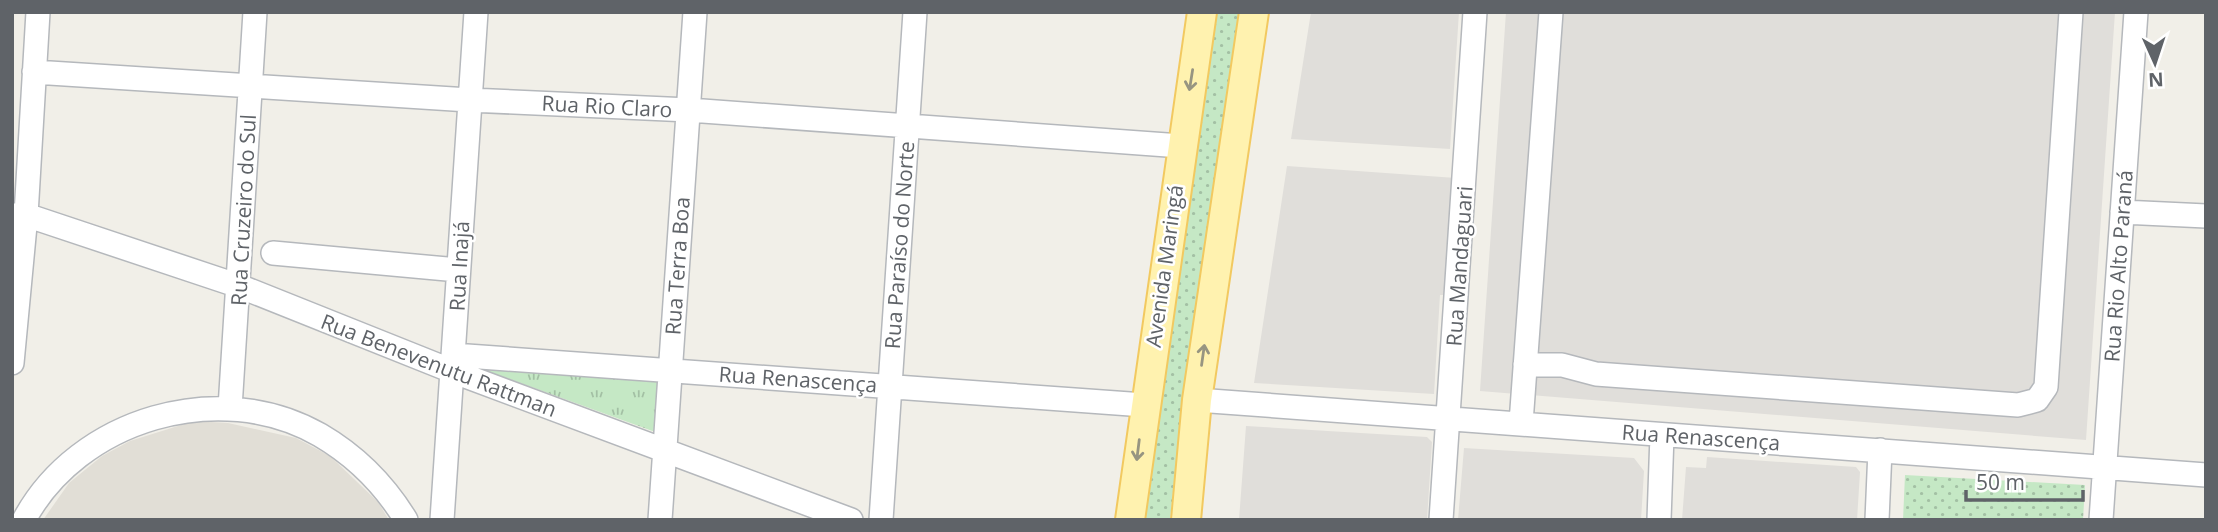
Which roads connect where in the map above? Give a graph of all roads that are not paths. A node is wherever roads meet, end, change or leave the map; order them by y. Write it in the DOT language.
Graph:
graph roads {
  1 [pos="37,12"];
  2 [pos="255,12"];
  3 [pos="476,12"];
  4 [pos="695,12"];
  5 [pos="915,12"];
  6 [pos="1202,12"];
  7 [pos="1254,12"];
  8 [pos="1475,12"];
  9 [pos="1551,12"];
  10 [pos="2071,12"];
  11 [pos="2136,12"];
  12 [pos="34,72"];
  13 [pos="250,85"];
  14 [pos="469,100"];
  15 [pos="689,110"];
  16 [pos="907,124"];
  17 [pos="1181,146"];
  18 [pos="2122,212"];
  19 [pos="19,215"];
  20 [pos="2206,216"];
  21 [pos="273,253"];
  22 [pos="458,270"];
  23 [pos="239,286"];
  24 [pos="12,363"];
  25 [pos="453,363"];
  26 [pos="1525,365"];
  27 [pos="670,371"];
  28 [pos="889,385"];
  29 [pos="1197,400"];
  30 [pos="1144,405"];
  31 [pos="230,408"];
  32 [pos="1449,417"];
  33 [pos="1521,423"];
  34 [pos="1662,435"];
  35 [pos="665,450"];
  36 [pos="1880,450"];
  37 [pos="2104,467"];
  38 [pos="2206,475"];
  39 [pos="24,520"];
  40 [pos="406,520"];
  41 [pos="442,520"];
  42 [pos="660,520"];
  43 [pos="851,520"];
  44 [pos="881,520"];
  45 [pos="1129,520"];
  46 [pos="1185,520"];
  47 [pos="1441,520"];
  48 [pos="1659,520"];
  49 [pos="1877,520"];
  50 [pos="2101,520"];
  1 -- 12 [label="street"];
  2 -- 13 [label="street, Rua Cruzeiro do Sul"];
  3 -- 14 [label="street, Rua Inajá"];
  4 -- 15 [label="street, Rua Terra Boa"];
  5 -- 16 [label="street, Rua Paraíso do Norte"];
  6 -- 17 [label="main road, Avenida Maringá, one-way"];
  29 -- 7 [label="main road, one-way"];
  8 -- 32 [label="street, Rua Mandaguari"];
  9 -- 26 [label="street"];
  10 -- 26 [label="street"];
  11 -- 18 [label="street, Rua Rio Alto Paraná"];
  12 -- 13 [label="street, Rua Rio Claro"];
  12 -- 19 [label="street"];
  13 -- 14 [label="street, Rua Rio Claro"];
  13 -- 23 [label="street, Rua Cruzeiro do Sul"];
  14 -- 15 [label="street, Rua Rio Claro"];
  14 -- 22 [label="street, Rua Inajá"];
  15 -- 16 [label="street, Rua Rio Claro"];
  15 -- 27 [label="street, Rua Terra Boa"];
  16 -- 17 [label="street, Rua Rio Claro"];
  16 -- 28 [label="street, Rua Paraíso do Norte"];
  17 -- 30 [label="main road, Avenida Maringá"];
  18 -- 20 [label="street"];
  18 -- 37 [label="street, Rua Rio Alto Paraná"];
  19 -- 23 [label="street, Rua Benevenutu Rattman"];
  19 -- 24 [label="street"];
  21 -- 22 [label="street"];
  22 -- 25 [label="street, Rua Inajá"];
  23 -- 25 [label="street, Rua Benevenutu Rattman"];
  23 -- 31 [label="street, Rua Cruzeiro do Sul"];
  25 -- 27 [label="street, Rua Renascença"];
  25 -- 35 [label="street, Rua Benevenutu Rattman"];
  25 -- 41 [label="street, Rua Inajá"];
  26 -- 33 [label="street"];
  27 -- 28 [label="street, Rua Renascença"];
  27 -- 35 [label="street, Rua Terra Boa"];
  28 -- 30 [label="street, Rua Renascença"];
  28 -- 44 [label="street, Rua Paraíso do Norte"];
  29 -- 32 [label="street, Rua Renascença"];
  29 -- 46 [label="main road"];
  30 -- 45 [label="main road, Avenida Maringá, one-way"];
  31 -- 39 [label="street"];
  31 -- 40 [label="street"];
  32 -- 33 [label="street, Rua Renascença"];
  32 -- 47 [label="street, Rua Mandaguari"];
  33 -- 34 [label="street, Rua Renascença"];
  34 -- 36 [label="street, Rua Renascença"];
  34 -- 48 [label="street"];
  35 -- 42 [label="street, Rua Terra Boa"];
  35 -- 43 [label="street, Rua Benevenutu Rattman"];
  36 -- 37 [label="street, Rua Renascença"];
  36 -- 49 [label="street"];
  37 -- 38 [label="street, Rua Renascença"];
  37 -- 50 [label="street, Rua Rio Alto Paraná"];
}
